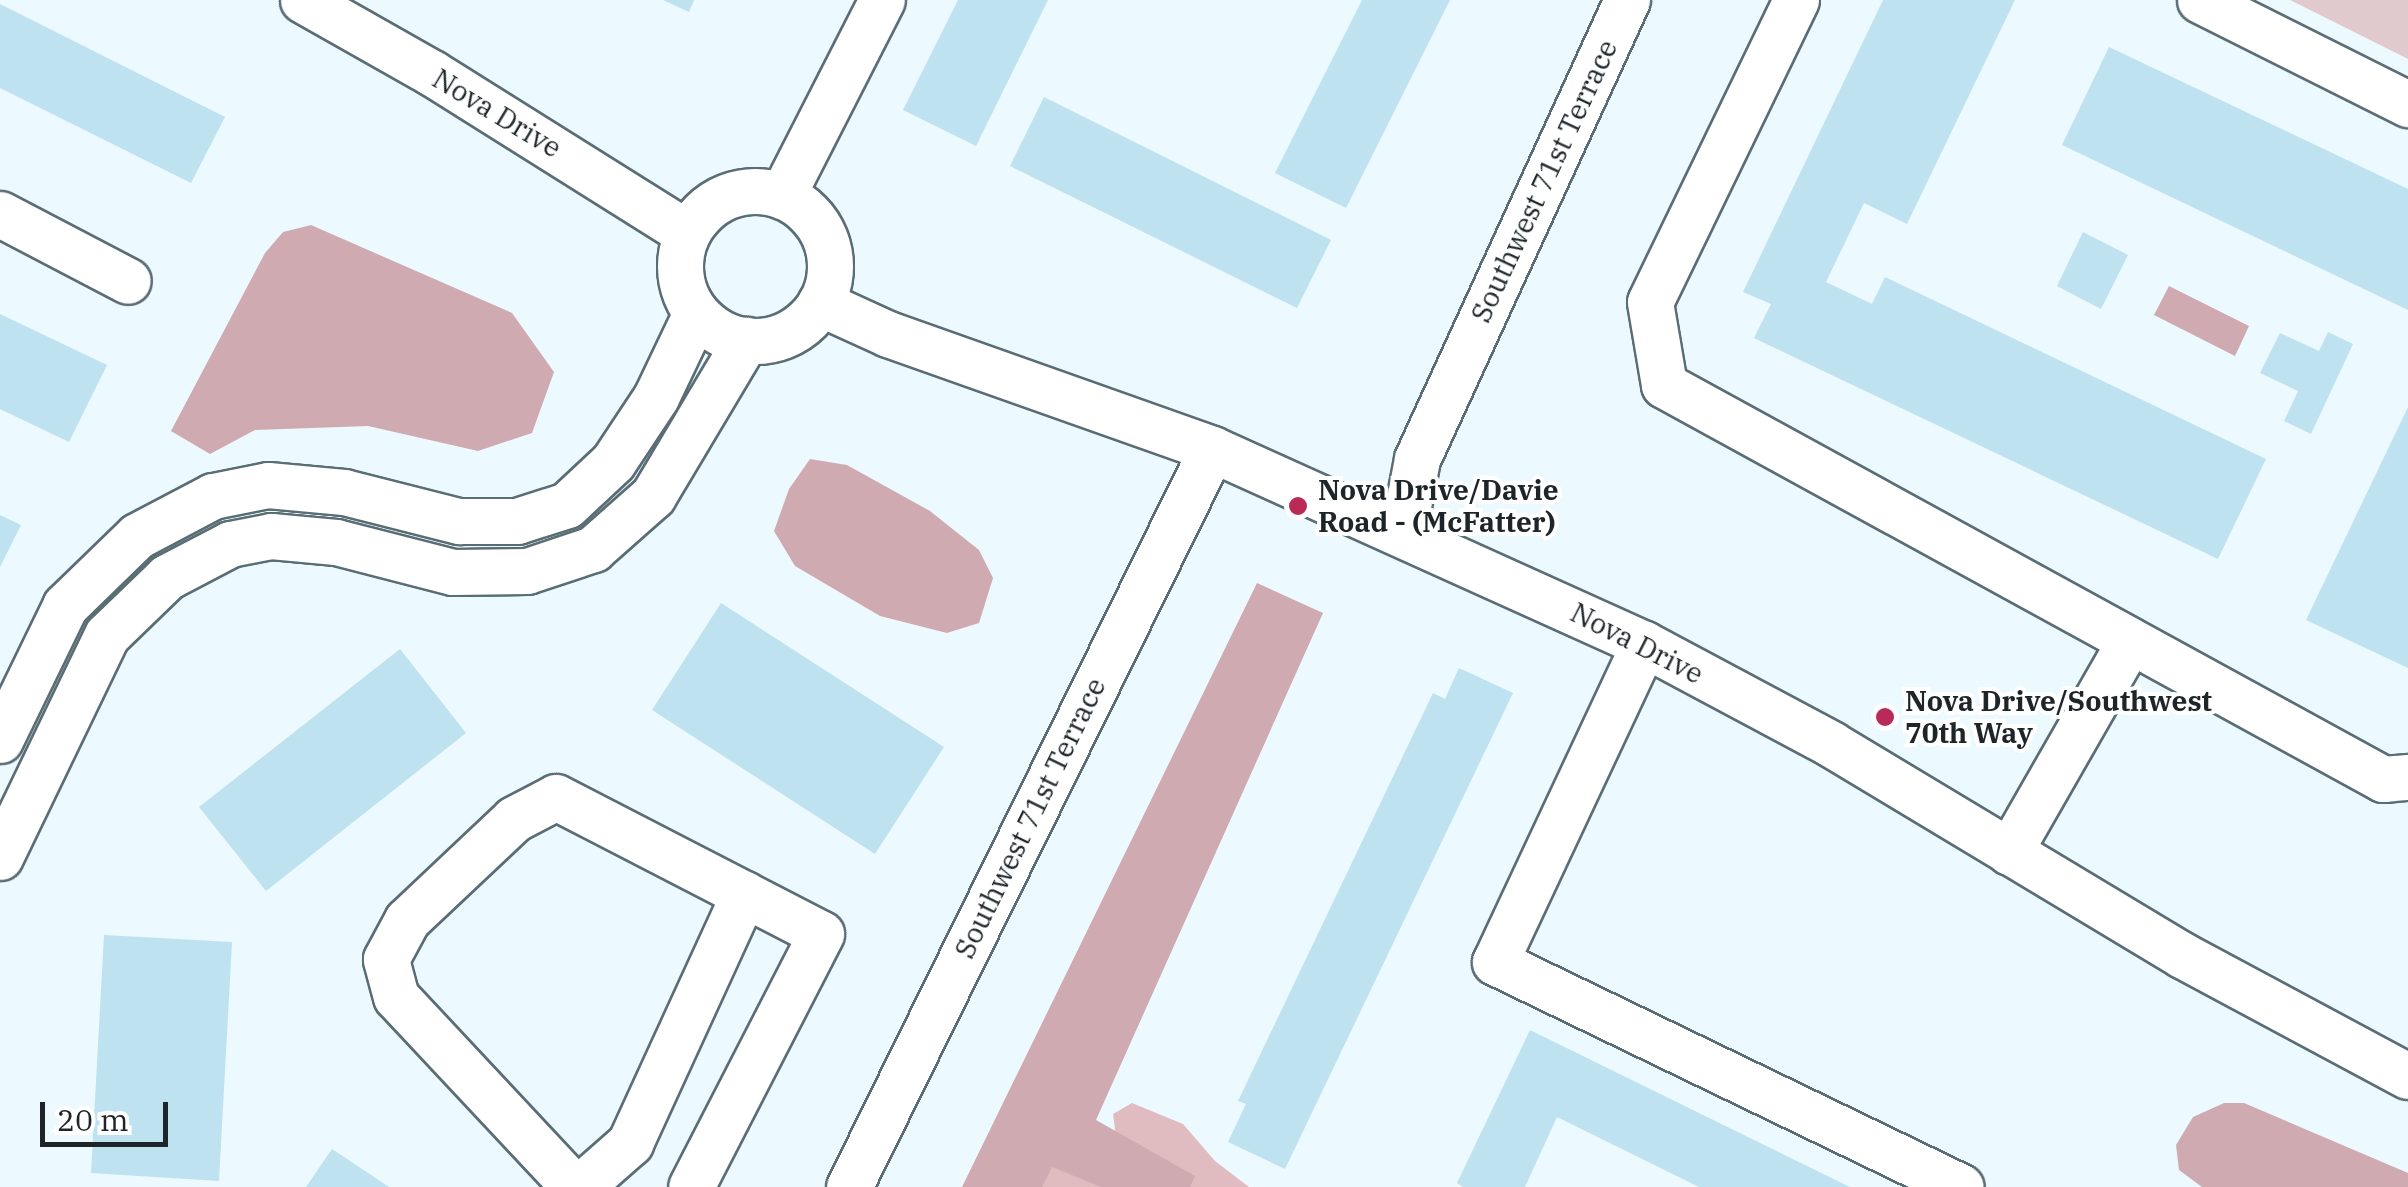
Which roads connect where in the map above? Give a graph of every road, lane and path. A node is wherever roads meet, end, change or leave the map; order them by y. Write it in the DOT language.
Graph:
graph roads {
  1 [pos="303,0"];
  2 [pos="882,0"];
  3 [pos="1627,0"];
  4 [pos="1796,0"];
  5 [pos="2200,0"];
  6 [pos="2408,104"];
  7 [pos="782,196"];
  8 [pos="0,214"];
  9 [pos="687,233"];
  10 [pos="128,281"];
  11 [pos="820,302"];
  12 [pos="696,313"];
  13 [pos="746,340"];
  14 [pos="1212,448"];
  15 [pos="1403,532"];
  16 [pos="2130,642"];
  17 [pos="1644,644"];
  18 [pos="0,740"];
  19 [pos="2408,777"];
  20 [pos="2009,852"];
  21 [pos="0,857"];
  22 [pos="744,894"];
  23 [pos="2408,1076"];
  24 [pos="577,1187"];
  25 [pos="691,1187"];
  26 [pos="848,1187"];
  27 [pos="1961,1187"];
  1 -- 9 [label="street, Nova Drive"];
  2 -- 7 [label="street"];
  3 -- 15 [label="street, Southwest 71st Terrace"];
  4 -- 16 [label="street"];
  5 -- 6 [label="street"];
  7 -- 9 [label="street"];
  7 -- 11 [label="street"];
  8 -- 10 [label="street"];
  9 -- 12 [label="street"];
  11 -- 13 [label="street"];
  11 -- 14 [label="street, Nova Drive"];
  12 -- 13 [label="street"];
  12 -- 18 [label="street"];
  13 -- 21 [label="street"];
  14 -- 15 [label="street, Nova Drive"];
  14 -- 26 [label="street, Southwest 71st Terrace"];
  15 -- 17 [label="street, Nova Drive"];
  16 -- 19 [label="street"];
  16 -- 20 [label="street"];
  17 -- 20 [label="street, Nova Drive"];
  17 -- 27 [label="street"];
  20 -- 23 [label="street, Nova Drive"];
  22 -- 24 [label="street"];
  22 -- 24 [label="street"];
  22 -- 25 [label="street"];
}
